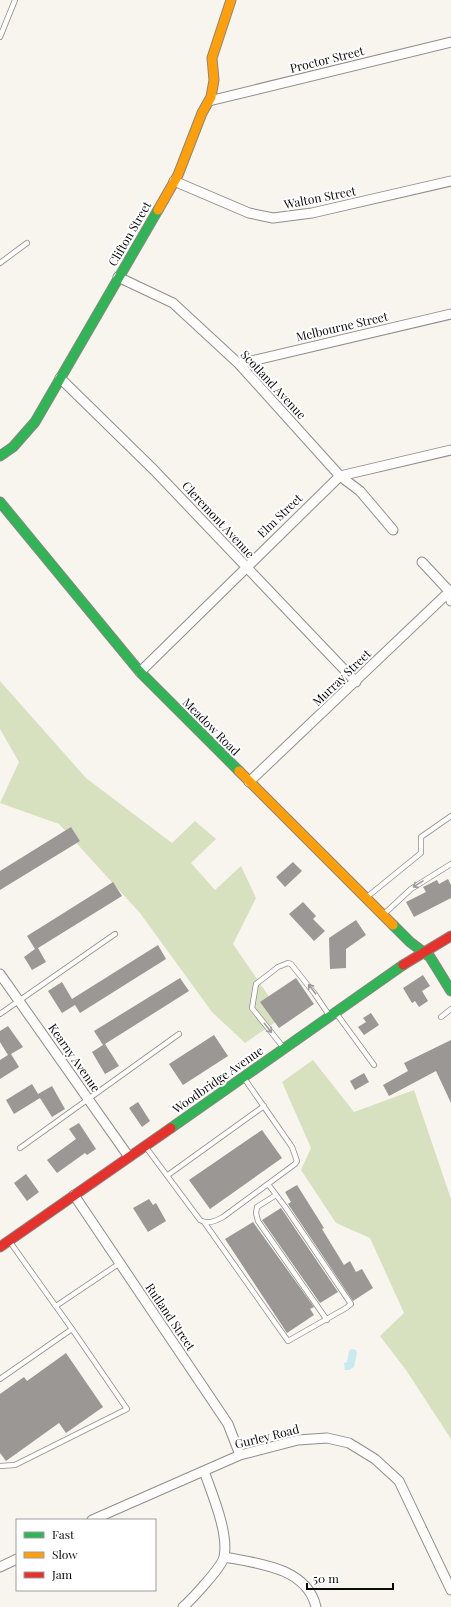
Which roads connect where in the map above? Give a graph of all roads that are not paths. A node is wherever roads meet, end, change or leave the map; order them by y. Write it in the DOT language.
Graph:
graph roads {
  1 [pos="15,0"];
  2 [pos="231,0"];
  3 [pos="0,37"];
  4 [pos="451,42"];
  5 [pos="209,101"];
  6 [pos="174,181"];
  7 [pos="451,181"];
  8 [pos="27,243"];
  9 [pos="0,263"];
  10 [pos="118,278"];
  11 [pos="451,314"];
  12 [pos="238,364"];
  13 [pos="60,378"];
  14 [pos="451,450"];
  15 [pos="0,456"];
  16 [pos="340,476"];
  17 [pos="0,502"];
  18 [pos="393,530"];
  19 [pos="422,562"];
  20 [pos="245,567"];
  21 [pos="450,591"];
  22 [pos="451,601"];
  23 [pos="140,672"];
  24 [pos="356,682"];
  25 [pos="248,782"];
  26 [pos="451,816"];
  27 [pos="451,864"];
  28 [pos="366,898"];
  29 [pos="383,915"];
  30 [pos="114,934"];
  31 [pos="451,936"];
  32 [pos="425,951"];
  33 [pos="0,974"];
  34 [pos="451,991"];
  35 [pos="19,1001"];
  36 [pos="451,1009"];
  37 [pos="0,1014"];
  38 [pos="332,1014"];
  39 [pos="441,1017"];
  40 [pos="179,1034"];
  41 [pos="284,1048"];
  42 [pos="374,1065"];
  43 [pos="243,1077"];
  44 [pos="89,1100"];
  45 [pos="264,1106"];
  46 [pos="145,1146"];
  47 [pos="20,1148"];
  48 [pos="129,1157"];
  49 [pos="168,1175"];
  50 [pos="268,1184"];
  51 [pos="74,1195"];
  52 [pos="276,1195"];
  53 [pos="204,1222"];
  54 [pos="9,1241"];
  55 [pos="0,1247"];
  56 [pos="120,1263"];
  57 [pos="56,1306"];
  58 [pos="328,1320"];
  59 [pos="72,1329"];
  60 [pos="0,1379"];
  61 [pos="240,1454"];
  62 [pos="0,1466"];
  63 [pos="204,1470"];
  64 [pos="94,1519"];
  65 [pos="224,1557"];
  66 [pos="16,1559"];
  67 [pos="0,1567"];
  68 [pos="451,1590"];
  69 [pos="183,1607"];
  70 [pos="316,1607"];
  1 -- 3 [label="lane"];
  2 -- 5 [label="street, Clifton Street"];
  4 -- 5 [label="street, Proctor Street"];
  5 -- 6 [label="street, Clifton Street"];
  6 -- 7 [label="street, Walton Street"];
  6 -- 10 [label="street, Clifton Street"];
  8 -- 9 [label="lane"];
  10 -- 12 [label="street, Scotland Avenue"];
  10 -- 13 [label="street, Clifton Street"];
  11 -- 12 [label="street, Melbourne Street"];
  12 -- 16 [label="street, Scotland Avenue"];
  13 -- 15 [label="street, Clifton Street"];
  13 -- 20 [label="street, Cleremont Avenue"];
  14 -- 16 [label="street"];
  16 -- 18 [label="street, Scotland Avenue"];
  16 -- 20 [label="street, Elm Street"];
  17 -- 23 [label="street, Meadow Road"];
  19 -- 21 [label="street"];
  20 -- 23 [label="street, Elm Street"];
  20 -- 24 [label="street, Cleremont Avenue"];
  21 -- 22 [label="street"];
  21 -- 24 [label="street, Murray Street"];
  23 -- 25 [label="street, Meadow Road"];
  24 -- 25 [label="street, Murray Street"];
  25 -- 28 [label="street, Meadow Road"];
  26 -- 28 [label="lane"];
  27 -- 29 [label="lane, one-way"];
  28 -- 29 [label="street, Meadow Road"];
  29 -- 32 [label="street, Meadow Road"];
  30 -- 35 [label="lane"];
  31 -- 32 [label="street, Woodbridge Avenue"];
  32 -- 34 [label="street, Meadow Road"];
  32 -- 38 [label="street, Woodbridge Avenue"];
  33 -- 35 [label="street, Kearny Avenue"];
  35 -- 37 [label="lane"];
  35 -- 44 [label="street, Kearny Avenue"];
  36 -- 39 [label="lane"];
  38 -- 41 [label="street, Woodbridge Avenue"];
  38 -- 41 [label="lane, one-way"];
  38 -- 42 [label="lane"];
  40 -- 44 [label="lane"];
  41 -- 43 [label="street, Woodbridge Avenue"];
  43 -- 45 [label="lane"];
  43 -- 46 [label="street, Woodbridge Avenue"];
  44 -- 47 [label="lane"];
  44 -- 48 [label="street, Kearny Avenue"];
  45 -- 49 [label="lane"];
  45 -- 50 [label="lane"];
  46 -- 48 [label="street, Woodbridge Avenue"];
  46 -- 49 [label="lane"];
  48 -- 51 [label="street, Woodbridge Avenue"];
  49 -- 53 [label="lane"];
  50 -- 52 [label="lane"];
  50 -- 53 [label="lane"];
  51 -- 54 [label="street, Woodbridge Avenue"];
  51 -- 56 [label="street, Rutland Street"];
  52 -- 58 [label="lane"];
  52 -- 58 [label="lane"];
  53 -- 58 [label="lane"];
  54 -- 55 [label="street, Woodbridge Avenue"];
  54 -- 57 [label="lane"];
  56 -- 57 [label="lane"];
  56 -- 61 [label="street, Rutland Street"];
  57 -- 59 [label="lane"];
  59 -- 60 [label="lane"];
  59 -- 62 [label="lane"];
  61 -- 63 [label="street, Gurley Road"];
  61 -- 68 [label="street, Gurley Road"];
  63 -- 64 [label="street, Gurley Road"];
  63 -- 65 [label="street"];
  65 -- 69 [label="street"];
  65 -- 70 [label="street"];
  66 -- 67 [label="street"];
}
